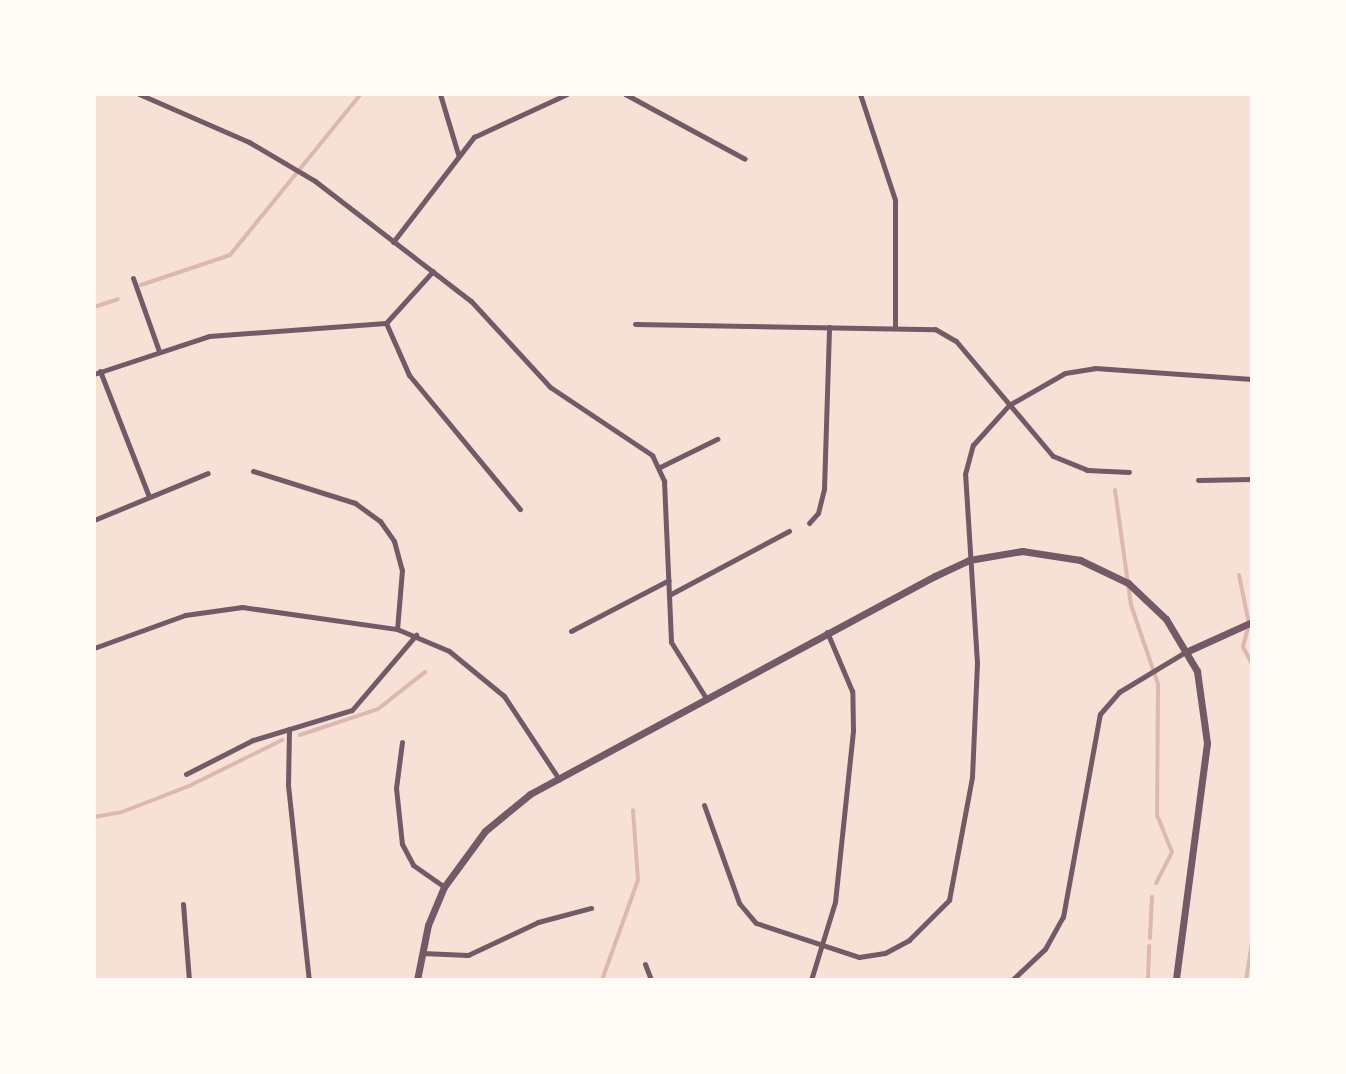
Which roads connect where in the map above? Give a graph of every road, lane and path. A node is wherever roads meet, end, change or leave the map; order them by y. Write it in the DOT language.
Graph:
graph roads {
  1 [pos="139,94"];
  2 [pos="440,94"];
  3 [pos="567,94"];
  4 [pos="625,94"];
  5 [pos="860,94"];
  6 [pos="458,154"];
  7 [pos="745,159"];
  8 [pos="393,242"];
  9 [pos="433,271"];
  10 [pos="133,278"];
  11 [pos="386,323"];
  12 [pos="635,324"];
  13 [pos="829,327"];
  14 [pos="895,327"];
  15 [pos="159,351"];
  16 [pos="97,372"];
  17 [pos="1252,379"];
  18 [pos="1009,405"];
  19 [pos="717,439"];
  20 [pos="660,467"];
  21 [pos="253,471"];
  22 [pos="1129,472"];
  23 [pos="208,473"];
  24 [pos="1252,479"];
  25 [pos="1198,480"];
  26 [pos="149,497"];
  27 [pos="520,509"];
  28 [pos="94,520"];
  29 [pos="809,523"];
  30 [pos="789,531"];
  31 [pos="969,560"];
  32 [pos="669,580"];
  33 [pos="669,595"];
  34 [pos="1252,622"];
  35 [pos="397,629"];
  36 [pos="571,631"];
  37 [pos="827,632"];
  38 [pos="416,635"];
  39 [pos="94,648"];
  40 [pos="1188,651"];
  41 [pos="706,698"];
  42 [pos="289,729"];
  43 [pos="402,742"];
  44 [pos="186,774"];
  45 [pos="559,779"];
  46 [pos="704,805"];
  47 [pos="444,887"];
  48 [pos="183,904"];
  49 [pos="591,908"];
  50 [pos="821,947"];
  51 [pos="421,953"];
  52 [pos="645,964"];
  53 [pos="189,980"];
  54 [pos="309,980"];
  55 [pos="417,980"];
  56 [pos="651,980"];
  57 [pos="811,980"];
  58 [pos="1012,980"];
  59 [pos="1176,980"];
  1 -- 8 [label="street"];
  2 -- 6 [label="street"];
  3 -- 6 [label="street"];
  4 -- 7 [label="street"];
  5 -- 14 [label="street"];
  6 -- 8 [label="street"];
  8 -- 9 [label="street"];
  9 -- 11 [label="street"];
  9 -- 20 [label="street"];
  10 -- 15 [label="street"];
  11 -- 15 [label="street"];
  11 -- 27 [label="street"];
  12 -- 13 [label="street"];
  13 -- 14 [label="street"];
  13 -- 29 [label="street"];
  14 -- 18 [label="street"];
  15 -- 16 [label="street"];
  16 -- 26 [label="street"];
  17 -- 18 [label="street"];
  18 -- 22 [label="street"];
  18 -- 31 [label="street"];
  19 -- 20 [label="street"];
  20 -- 32 [label="street"];
  21 -- 35 [label="street"];
  23 -- 26 [label="street"];
  24 -- 25 [label="street"];
  26 -- 28 [label="street"];
  30 -- 33 [label="street"];
  31 -- 37 [label="street"];
  31 -- 40 [label="street"];
  31 -- 50 [label="street"];
  32 -- 33 [label="street"];
  32 -- 36 [label="street"];
  33 -- 41 [label="street"];
  34 -- 40 [label="street"];
  35 -- 38 [label="street"];
  35 -- 39 [label="street"];
  37 -- 41 [label="street"];
  37 -- 50 [label="street"];
  38 -- 42 [label="street"];
  38 -- 45 [label="street"];
  40 -- 58 [label="street"];
  40 -- 59 [label="street"];
  41 -- 45 [label="street"];
  42 -- 44 [label="street"];
  42 -- 54 [label="street"];
  43 -- 47 [label="street"];
  45 -- 47 [label="street"];
  46 -- 50 [label="street"];
  47 -- 51 [label="street"];
  48 -- 53 [label="street"];
  49 -- 51 [label="street"];
  50 -- 57 [label="street"];
  51 -- 55 [label="street"];
  52 -- 56 [label="street"];
}
